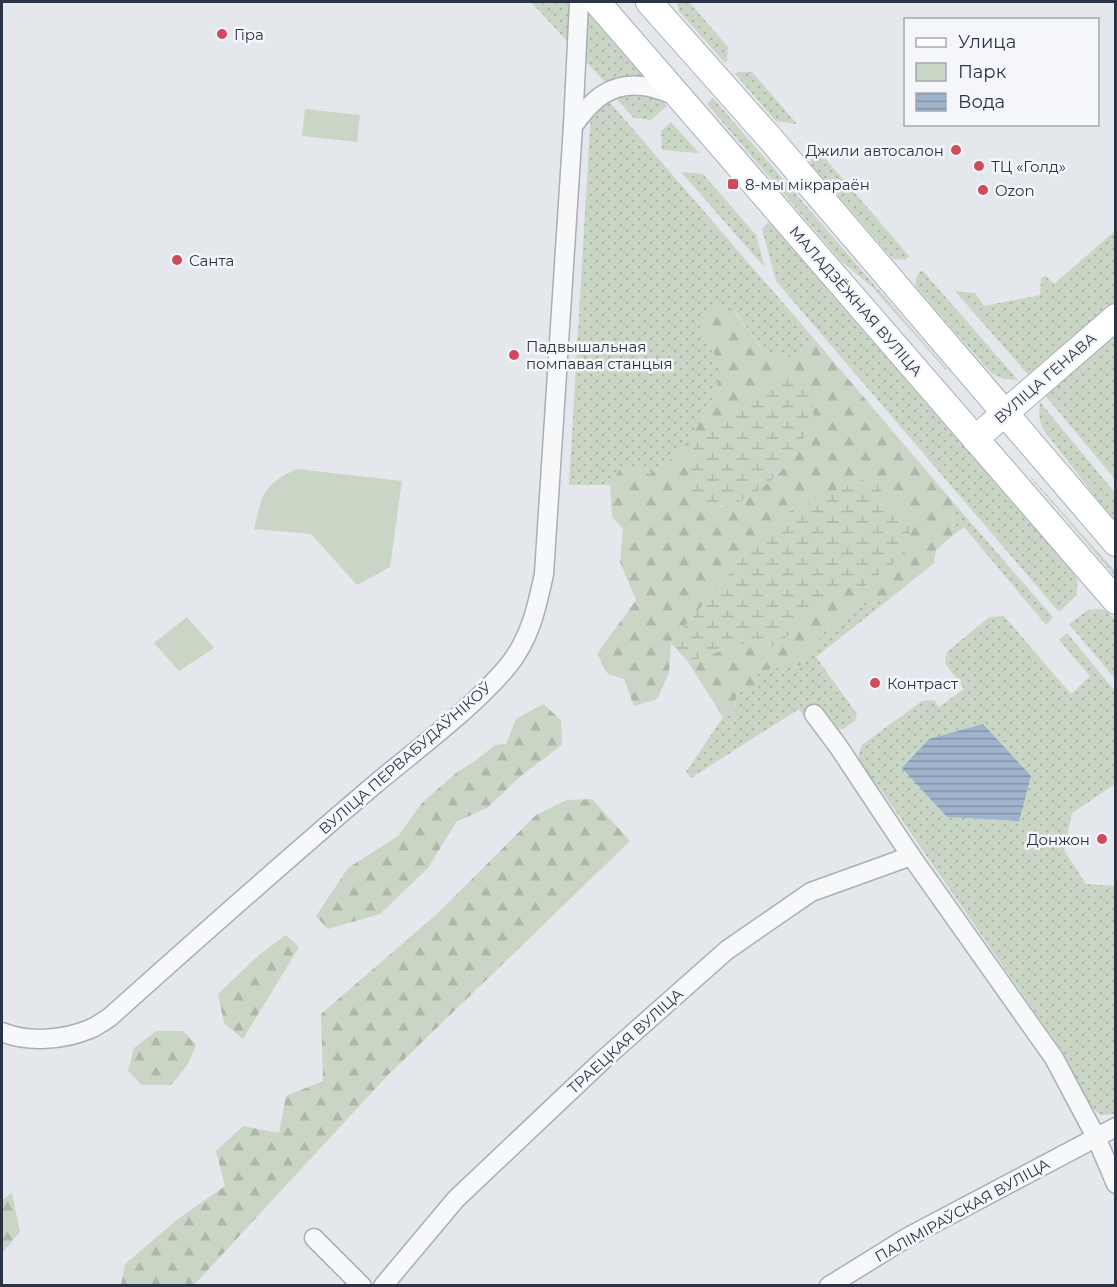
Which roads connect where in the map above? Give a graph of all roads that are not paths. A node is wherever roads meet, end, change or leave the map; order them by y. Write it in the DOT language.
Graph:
graph roads {
  1 [pos="579,2"];
  2 [pos="597,2"];
  3 [pos="649,2"];
  4 [pos="679,97"];
  5 [pos="573,126"];
  6 [pos="1116,317"];
  7 [pos="1005,413"];
  8 [pos="975,439"];
  9 [pos="1116,543"];
  10 [pos="1116,601"];
  11 [pos="814,714"];
  12 [pos="911,856"];
  13 [pos="2,1032"];
  14 [pos="1116,1127"];
  15 [pos="1096,1137"];
  16 [pos="1116,1184"];
  17 [pos="314,1238"];
  18 [pos="362,1286"];
  19 [pos="383,1286"];
  20 [pos="829,1286"];
  1 -- 5 [label="street, ВУЛІЦА ПЕРВАБУДАЎНІКОЎ"];
  2 -- 4 [label="main road, МАЛАДЗЁЖНАЯ ВУЛІЦА"];
  3 -- 7 [label="main road"];
  4 -- 5 [label="street"];
  4 -- 8 [label="main road, МАЛАДЗЁЖНАЯ ВУЛІЦА"];
  5 -- 13 [label="street, ВУЛІЦА ПЕРВАБУДАЎНІКОЎ"];
  6 -- 7 [label="main road, ВУЛІЦА ГЕНАВА"];
  7 -- 8 [label="main road, ВУЛІЦА ГЕНАВА"];
  7 -- 9 [label="main road"];
  8 -- 10 [label="main road, МАЛАДЗЁЖНАЯ ВУЛІЦА"];
  11 -- 12 [label="street"];
  12 -- 15 [label="street"];
  12 -- 19 [label="street, ТРАЕЦКАЯ ВУЛІЦА"];
  14 -- 15 [label="street, ПАЛІМІРАЎСКАЯ ВУЛІЦА"];
  15 -- 16 [label="street"];
  15 -- 20 [label="street, ПАЛІМІРАЎСКАЯ ВУЛІЦА"];
  17 -- 18 [label="street"];
}
